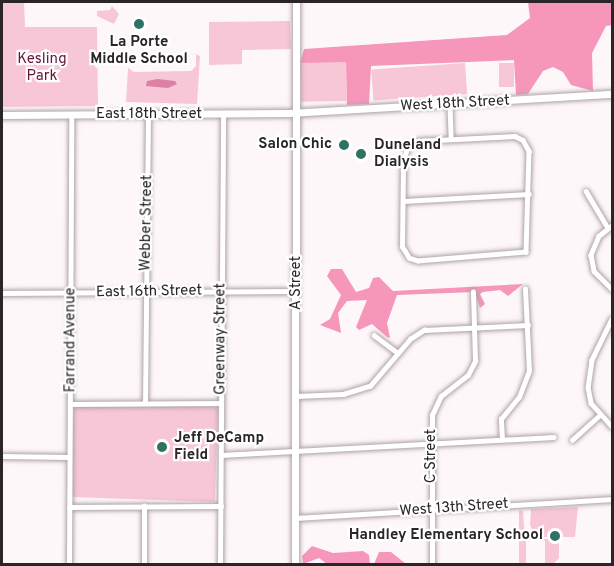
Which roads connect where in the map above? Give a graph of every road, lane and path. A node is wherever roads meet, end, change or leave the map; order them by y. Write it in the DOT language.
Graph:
graph roads {
  1 [pos="296,2"];
  2 [pos="612,94"];
  3 [pos="450,105"];
  4 [pos="297,113"];
  5 [pos="148,114"];
  6 [pos="223,114"];
  7 [pos="2,115"];
  8 [pos="71,116"];
  9 [pos="451,139"];
  10 [pos="586,191"];
  11 [pos="529,194"];
  12 [pos="403,201"];
  13 [pos="610,227"];
  14 [pos="612,289"];
  15 [pos="525,290"];
  16 [pos="221,291"];
  17 [pos="297,291"];
  18 [pos="146,292"];
  19 [pos="473,292"];
  20 [pos="2,293"];
  21 [pos="71,293"];
  22 [pos="612,319"];
  23 [pos="528,325"];
  24 [pos="476,328"];
  25 [pos="374,335"];
  26 [pos="398,353"];
  27 [pos="296,396"];
  28 [pos="145,403"];
  29 [pos="221,403"];
  30 [pos="70,404"];
  31 [pos="599,416"];
  32 [pos="612,426"];
  33 [pos="554,437"];
  34 [pos="502,440"];
  35 [pos="572,440"];
  36 [pos="432,444"];
  37 [pos="295,453"];
  38 [pos="222,455"];
  39 [pos="2,456"];
  40 [pos="69,457"];
  41 [pos="612,499"];
  42 [pos="144,506"];
  43 [pos="220,506"];
  44 [pos="69,507"];
  45 [pos="431,510"];
  46 [pos="295,518"];
  47 [pos="69,564"];
  48 [pos="144,564"];
  49 [pos="220,564"];
  50 [pos="295,564"];
  51 [pos="432,564"];
  1 -- 4 [label="street, A Street"];
  2 -- 3 [label="street, West 18th Street"];
  3 -- 4 [label="street, West 18th Street"];
  3 -- 9 [label="street"];
  4 -- 6 [label="street, East 18th Street"];
  4 -- 17 [label="street, A Street"];
  5 -- 6 [label="street, East 18th Street"];
  5 -- 8 [label="street, East 18th Street"];
  5 -- 18 [label="street, Webber Street"];
  6 -- 16 [label="street, Greenway Street"];
  7 -- 8 [label="street, East 18th Street"];
  8 -- 21 [label="street, Farrand Avenue"];
  9 -- 11 [label="street"];
  9 -- 12 [label="street"];
  10 -- 13 [label="street"];
  11 -- 12 [label="street"];
  11 -- 12 [label="street"];
  13 -- 14 [label="street"];
  15 -- 23 [label="street"];
  16 -- 17 [label="street, East 16th Street"];
  16 -- 18 [label="street, East 16th Street"];
  16 -- 29 [label="street, Greenway Street"];
  17 -- 27 [label="street, A Street"];
  18 -- 21 [label="street, East 16th Street"];
  18 -- 28 [label="street, Webber Street"];
  19 -- 24 [label="street, C Street"];
  20 -- 21 [label="street, East 16th Street"];
  21 -- 30 [label="street, Farrand Avenue"];
  22 -- 31 [label="street"];
  23 -- 24 [label="street"];
  23 -- 34 [label="street"];
  24 -- 26 [label="street"];
  24 -- 36 [label="street, C Street"];
  25 -- 26 [label="street"];
  26 -- 27 [label="street"];
  27 -- 37 [label="street, A Street"];
  28 -- 29 [label="street"];
  28 -- 30 [label="street"];
  29 -- 38 [label="street, Greenway Street"];
  30 -- 40 [label="street, Farrand Avenue"];
  31 -- 32 [label="street"];
  31 -- 35 [label="street"];
  33 -- 34 [label="street"];
  34 -- 36 [label="street"];
  36 -- 37 [label="street"];
  36 -- 45 [label="street, C Street"];
  37 -- 38 [label="street"];
  37 -- 46 [label="street, A Street"];
  38 -- 43 [label="street, Greenway Street"];
  39 -- 40 [label="street"];
  40 -- 44 [label="street, Farrand Avenue"];
  41 -- 45 [label="street, West 13th Street"];
  42 -- 43 [label="street"];
  42 -- 44 [label="street"];
  42 -- 48 [label="street"];
  43 -- 49 [label="street, Greenway Street"];
  44 -- 47 [label="street, Farrand Avenue"];
  45 -- 46 [label="street, West 13th Street"];
  45 -- 51 [label="street, C Street"];
  46 -- 50 [label="street, A Street"];
}
